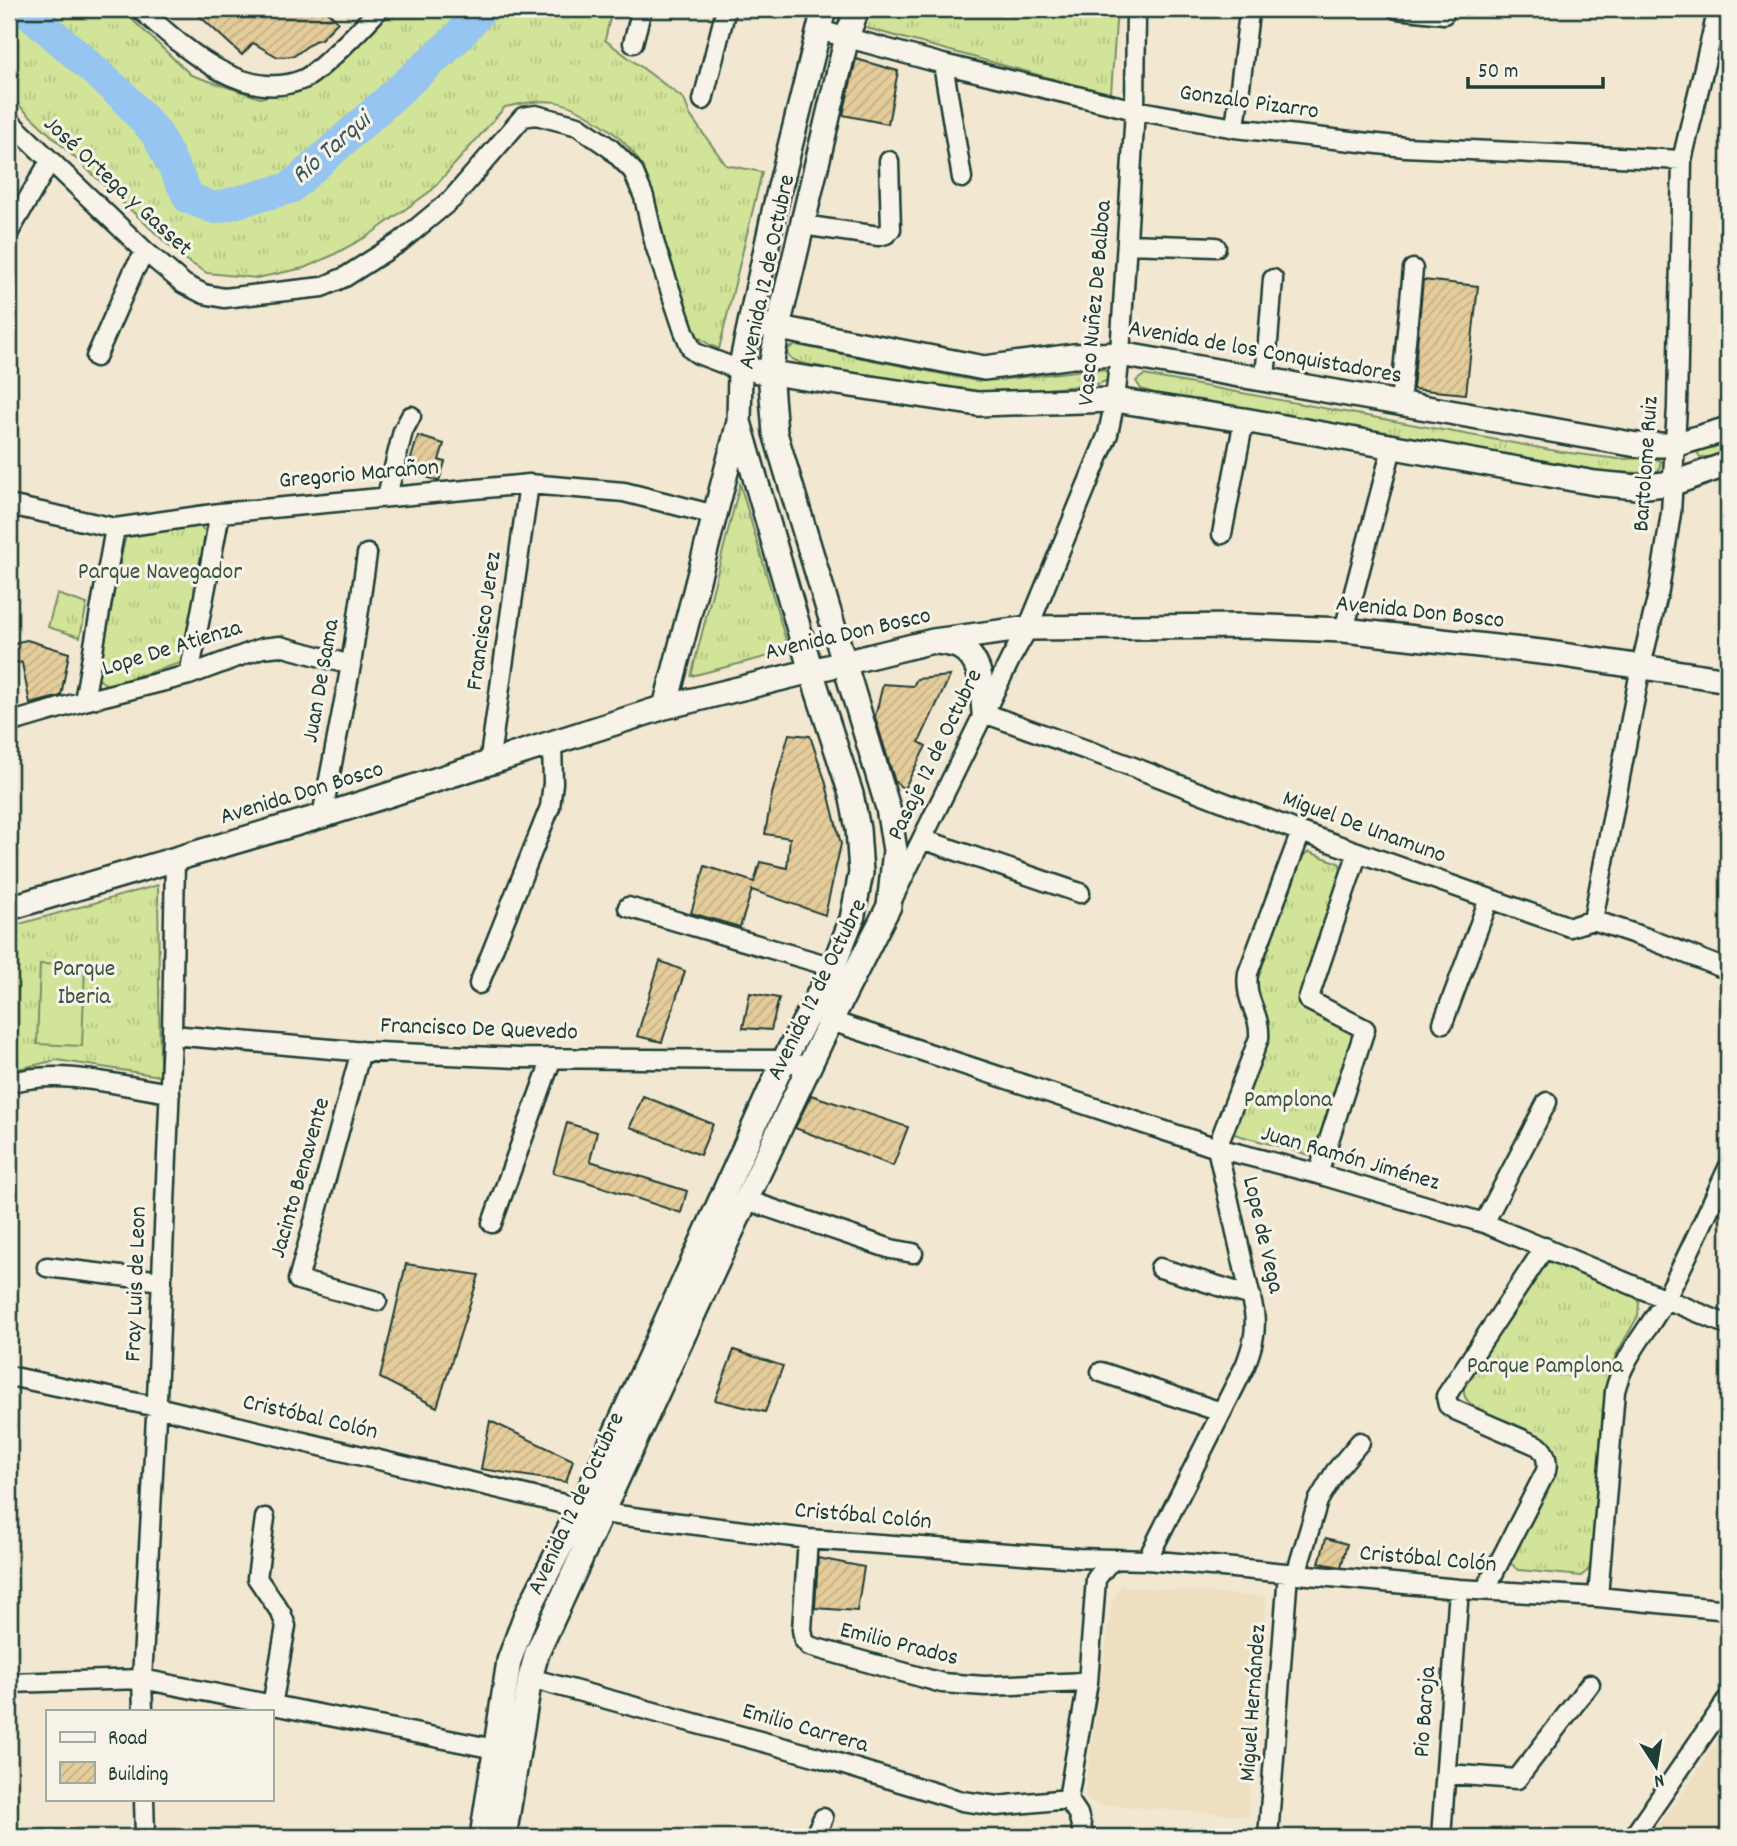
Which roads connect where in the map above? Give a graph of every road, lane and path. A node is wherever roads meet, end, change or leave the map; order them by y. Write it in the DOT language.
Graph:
graph roads {
  1 [pos="140,9"];
  2 [pos="642,9"];
  3 [pos="726,9"];
  4 [pos="857,9"];
  5 [pos="1136,9"];
  6 [pos="1397,9"];
  7 [pos="1445,9"];
  8 [pos="1718,9"];
  9 [pos="369,12"];
  10 [pos="1249,13"];
  11 [pos="821,19"];
  12 [pos="847,37"];
  13 [pos="633,43"];
  14 [pos="943,64"];
  15 [pos="703,100"];
  16 [pos="1135,110"];
  17 [pos="9,121"];
  18 [pos="1235,128"];
  19 [pos="1682,159"];
  20 [pos="50,161"];
  21 [pos="889,161"];
  22 [pos="962,178"];
  23 [pos="802,225"];
  24 [pos="9,232"];
  25 [pos="1127,244"];
  26 [pos="1216,247"];
  27 [pos="146,253"];
  28 [pos="1413,269"];
  29 [pos="1273,279"];
  30 [pos="750,322"];
  31 [pos="778,327"];
  32 [pos="1120,354"];
  33 [pos="96,356"];
  34 [pos="740,370"];
  35 [pos="770,372"];
  36 [pos="1265,379"];
  37 [pos="1115,400"];
  38 [pos="1400,403"];
  39 [pos="411,416"];
  40 [pos="1244,420"];
  41 [pos="739,422"];
  42 [pos="1728,429"];
  43 [pos="1674,445"];
  44 [pos="1392,448"];
  45 [pos="1728,464"];
  46 [pos="1674,483"];
  47 [pos="529,484"];
  48 [pos="387,496"];
  49 [pos="9,505"];
  50 [pos="220,513"];
  51 [pos="715,515"];
  52 [pos="115,528"];
  53 [pos="1222,534"];
  54 [pos="367,554"];
  55 [pos="1028,628"];
  56 [pos="1344,630"];
  57 [pos="933,641"];
  58 [pos="846,663"];
  59 [pos="351,665"];
  60 [pos="1641,666"];
  61 [pos="811,671"];
  62 [pos="189,675"];
  63 [pos="1728,680"];
  64 [pos="84,701"];
  65 [pos="665,707"];
  66 [pos="984,713"];
  67 [pos="9,723"];
  68 [pos="552,743"];
  69 [pos="489,764"];
  70 [pos="322,816"];
  71 [pos="1301,832"];
  72 [pos="922,839"];
  73 [pos="1358,852"];
  74 [pos="175,859"];
  75 [pos="1080,894"];
  76 [pos="1489,899"];
  77 [pos="889,906"];
  78 [pos="628,907"];
  79 [pos="9,908"];
  80 [pos="1593,920"];
  81 [pos="833,967"];
  82 [pos="1728,970"];
  83 [pos="479,984"];
  84 [pos="831,1021"];
  85 [pos="1443,1023"];
  86 [pos="172,1035"];
  87 [pos="362,1051"];
  88 [pos="552,1058"];
  89 [pos="784,1060"];
  90 [pos="809,1068"];
  91 [pos="9,1083"];
  92 [pos="170,1093"];
  93 [pos="1548,1102"];
  94 [pos="1217,1148"];
  95 [pos="1728,1168"];
  96 [pos="1318,1174"];
  97 [pos="746,1200"];
  98 [pos="492,1223"];
  99 [pos="1484,1223"];
  100 [pos="1545,1247"];
  101 [pos="914,1253"];
  102 [pos="47,1267"];
  103 [pos="1160,1268"];
  104 [pos="162,1281"];
  105 [pos="1251,1297"];
  106 [pos="1666,1298"];
  107 [pos="377,1301"];
  108 [pos="1728,1325"];
  109 [pos="1101,1372"];
  110 [pos="9,1376"];
  111 [pos="157,1407"];
  112 [pos="1221,1412"];
  113 [pos="1360,1442"];
  114 [pos="591,1510"];
  115 [pos="265,1518"];
  116 [pos="808,1539"];
  117 [pos="1116,1559"];
  118 [pos="1147,1560"];
  119 [pos="1292,1573"];
  120 [pos="1459,1589"];
  121 [pos="1485,1590"];
  122 [pos="1598,1597"];
  123 [pos="1728,1610"];
  124 [pos="530,1678"];
  125 [pos="142,1679"];
  126 [pos="1088,1682"];
  127 [pos="9,1683"];
  128 [pos="1590,1684"];
  129 [pos="1728,1699"];
  130 [pos="272,1706"];
  131 [pos="143,1710"];
  132 [pos="495,1749"];
  133 [pos="1447,1774"];
  134 [pos="1068,1799"];
  135 [pos="144,1800"];
  136 [pos="823,1818"];
  137 [pos="145,1837"];
  138 [pos="482,1837"];
  139 [pos="504,1837"];
  140 [pos="814,1837"];
  141 [pos="1084,1837"];
  142 [pos="1268,1837"];
  143 [pos="1441,1837"];
  144 [pos="1633,1837"];
  1 -- 9 [label="street"];
  2 -- 13 [label="street"];
  3 -- 15 [label="street"];
  4 -- 12 [label="main road, Avenida 12 de Octubre"];
  5 -- 16 [label="street, Vasco Nuñez De Balboa"];
  6 -- 7 [label="street"];
  8 -- 19 [label="street, Bartolome Ruiz"];
  10 -- 18 [label="street"];
  11 -- 12 [label="street, Gonzalo Pizarro"];
  11 -- 30 [label="main road, Avenida 12 de Octubre"];
  12 -- 14 [label="street, Gonzalo Pizarro"];
  12 -- 23 [label="main road, Avenida 12 de Octubre"];
  14 -- 16 [label="street, Gonzalo Pizarro"];
  14 -- 22 [label="street"];
  16 -- 18 [label="street, Gonzalo Pizarro"];
  16 -- 25 [label="street, Vasco Nuñez De Balboa"];
  17 -- 20 [label="street, José Ortega y Gasset"];
  18 -- 19 [label="street, Gonzalo Pizarro"];
  19 -- 43 [label="street, Bartolome Ruiz"];
  20 -- 24 [label="street"];
  20 -- 27 [label="street, José Ortega y Gasset"];
  21 -- 23 [label="street"];
  23 -- 31 [label="main road, Avenida 12 de Octubre"];
  25 -- 26 [label="street"];
  25 -- 32 [label="street, Vasco Nuñez De Balboa"];
  27 -- 33 [label="street"];
  27 -- 34 [label="street, José Ortega y Gasset"];
  28 -- 38 [label="street"];
  29 -- 36 [label="street"];
  30 -- 31 [label="main road, Avenida de los Conquistadores"];
  30 -- 34 [label="main road, Avenida 12 de Octubre"];
  31 -- 32 [label="main road, Avenida de los Conquistadores"];
  31 -- 35 [label="main road, Avenida 12 de Octubre"];
  32 -- 36 [label="main road, Avenida de los Conquistadores"];
  32 -- 37 [label="street, Vasco Nuñez De Balboa"];
  34 -- 35 [label="main road, José Ortega y Gasset"];
  34 -- 41 [label="main road, Avenida 12 de Octubre"];
  35 -- 37 [label="main road"];
  35 -- 58 [label="main road, Avenida 12 de Octubre"];
  36 -- 38 [label="main road, Avenida de los Conquistadores"];
  37 -- 40 [label="main road"];
  37 -- 55 [label="street, Vasco Nuñez De Balboa"];
  38 -- 43 [label="main road, Avenida de los Conquistadores"];
  39 -- 48 [label="street"];
  40 -- 44 [label="main road"];
  40 -- 53 [label="street"];
  41 -- 51 [label="main road"];
  41 -- 61 [label="main road, Avenida 12 de Octubre"];
  42 -- 43 [label="main road, Avenida de los Conquistadores"];
  43 -- 46 [label="street, Bartolome Ruiz"];
  44 -- 46 [label="main road"];
  44 -- 56 [label="street"];
  45 -- 46 [label="main road"];
  46 -- 60 [label="street, Bartolome Ruiz"];
  47 -- 48 [label="street, Gregorio Marañon"];
  47 -- 51 [label="street, Gregorio Marañon"];
  47 -- 69 [label="street, Francisco Jerez"];
  48 -- 50 [label="street, Gregorio Marañon"];
  49 -- 52 [label="street, Gregorio Marañon"];
  50 -- 52 [label="street, Gregorio Marañon"];
  50 -- 62 [label="street"];
  51 -- 65 [label="main road"];
  52 -- 64 [label="street"];
  54 -- 59 [label="street, Juan De Sama"];
  55 -- 56 [label="main road, Avenida Don Bosco"];
  55 -- 57 [label="main road, Avenida Don Bosco"];
  55 -- 66 [label="street, Pasaje 12 de Octubre"];
  56 -- 60 [label="main road, Avenida Don Bosco"];
  57 -- 58 [label="main road, Avenida Don Bosco"];
  57 -- 66 [label="main road"];
  58 -- 61 [label="main road, Avenida Don Bosco"];
  58 -- 77 [label="main road, Avenida 12 de Octubre"];
  59 -- 62 [label="street, Lope De Atienza"];
  59 -- 70 [label="street, Juan De Sama"];
  60 -- 63 [label="main road, Avenida Don Bosco"];
  60 -- 80 [label="street, Bartolome Ruiz"];
  61 -- 65 [label="main road, Avenida Don Bosco"];
  61 -- 81 [label="main road, Avenida 12 de Octubre"];
  62 -- 64 [label="street, Lope De Atienza"];
  64 -- 67 [label="street, Lope De Atienza"];
  65 -- 68 [label="main road, Avenida Don Bosco"];
  66 -- 71 [label="street, Miguel De Unamuno"];
  66 -- 72 [label="street, Pasaje 12 de Octubre"];
  68 -- 69 [label="main road, Avenida Don Bosco"];
  68 -- 83 [label="street"];
  69 -- 70 [label="main road, Avenida Don Bosco"];
  70 -- 74 [label="main road, Avenida Don Bosco"];
  71 -- 73 [label="street, Miguel De Unamuno"];
  71 -- 94 [label="street, Lope de Vega"];
  72 -- 75 [label="street"];
  72 -- 77 [label="street, Pasaje 12 de Octubre"];
  73 -- 76 [label="street, Miguel De Unamuno"];
  73 -- 96 [label="street"];
  74 -- 79 [label="main road, Avenida Don Bosco"];
  74 -- 86 [label="street, Fray Luis de Leon"];
  76 -- 80 [label="street, Miguel De Unamuno"];
  76 -- 85 [label="street"];
  77 -- 84 [label="main road, Avenida 12 de Octubre"];
  78 -- 81 [label="street"];
  80 -- 82 [label="street, Miguel De Unamuno"];
  81 -- 89 [label="main road, Avenida 12 de Octubre"];
  84 -- 90 [label="main road, Avenida 12 de Octubre"];
  84 -- 94 [label="street, Juan Ramón Jiménez"];
  86 -- 87 [label="street, Francisco De Quevedo"];
  86 -- 92 [label="street, Fray Luis de Leon"];
  87 -- 88 [label="street, Francisco De Quevedo"];
  87 -- 107 [label="street, Jacinto Benavente"];
  88 -- 89 [label="street, Francisco De Quevedo"];
  88 -- 98 [label="street"];
  89 -- 90 [label="street, Francisco De Quevedo"];
  89 -- 114 [label="main road, Avenida 12 de Octubre"];
  90 -- 97 [label="main road, Avenida 12 de Octubre"];
  91 -- 92 [label="street"];
  92 -- 104 [label="street, Fray Luis de Leon"];
  93 -- 99 [label="street"];
  94 -- 96 [label="street, Juan Ramón Jiménez"];
  94 -- 105 [label="street, Lope de Vega"];
  95 -- 106 [label="street"];
  96 -- 99 [label="street, Juan Ramón Jiménez"];
  97 -- 101 [label="street"];
  97 -- 114 [label="main road, Avenida 12 de Octubre"];
  99 -- 100 [label="street, Juan Ramón Jiménez"];
  100 -- 106 [label="street, Juan Ramón Jiménez"];
  100 -- 121 [label="street"];
  102 -- 104 [label="street"];
  103 -- 105 [label="street"];
  104 -- 111 [label="street, Fray Luis de Leon"];
  105 -- 112 [label="street, Lope de Vega"];
  106 -- 108 [label="street, Juan Ramón Jiménez"];
  106 -- 122 [label="street"];
  109 -- 112 [label="street"];
  110 -- 111 [label="street, Cristóbal Colón"];
  111 -- 114 [label="street, Cristóbal Colón"];
  111 -- 125 [label="street, Fray Luis de Leon"];
  112 -- 118 [label="street, Lope de Vega"];
  113 -- 119 [label="street, Miguel Hernández"];
  114 -- 116 [label="street, Cristóbal Colón"];
  114 -- 124 [label="main road, Avenida 12 de Octubre"];
  114 -- 132 [label="main road, Avenida 12 de Octubre"];
  115 -- 130 [label="street"];
  116 -- 117 [label="street, Cristóbal Colón"];
  116 -- 126 [label="street, Emilio Prados"];
  117 -- 118 [label="street, Cristóbal Colón"];
  117 -- 126 [label="street"];
  118 -- 119 [label="street, Cristóbal Colón"];
  119 -- 120 [label="street, Cristóbal Colón"];
  119 -- 142 [label="street, Miguel Hernández"];
  120 -- 121 [label="street, Cristóbal Colón"];
  120 -- 133 [label="street, Pio Baroja"];
  121 -- 122 [label="street, Cristóbal Colón"];
  122 -- 123 [label="street, Cristóbal Colón"];
  124 -- 134 [label="street, Emilio Carrera"];
  124 -- 139 [label="main road, Avenida 12 de Octubre"];
  125 -- 127 [label="street"];
  125 -- 130 [label="street"];
  125 -- 131 [label="street, Fray Luis de Leon"];
  126 -- 134 [label="street"];
  128 -- 133 [label="street"];
  129 -- 144 [label="street"];
  130 -- 132 [label="street"];
  132 -- 138 [label="main road, Avenida 12 de Octubre"];
  133 -- 143 [label="street, Pio Baroja"];
  134 -- 141 [label="street"];
  135 -- 137 [label="street"];
  136 -- 140 [label="street"];
}
